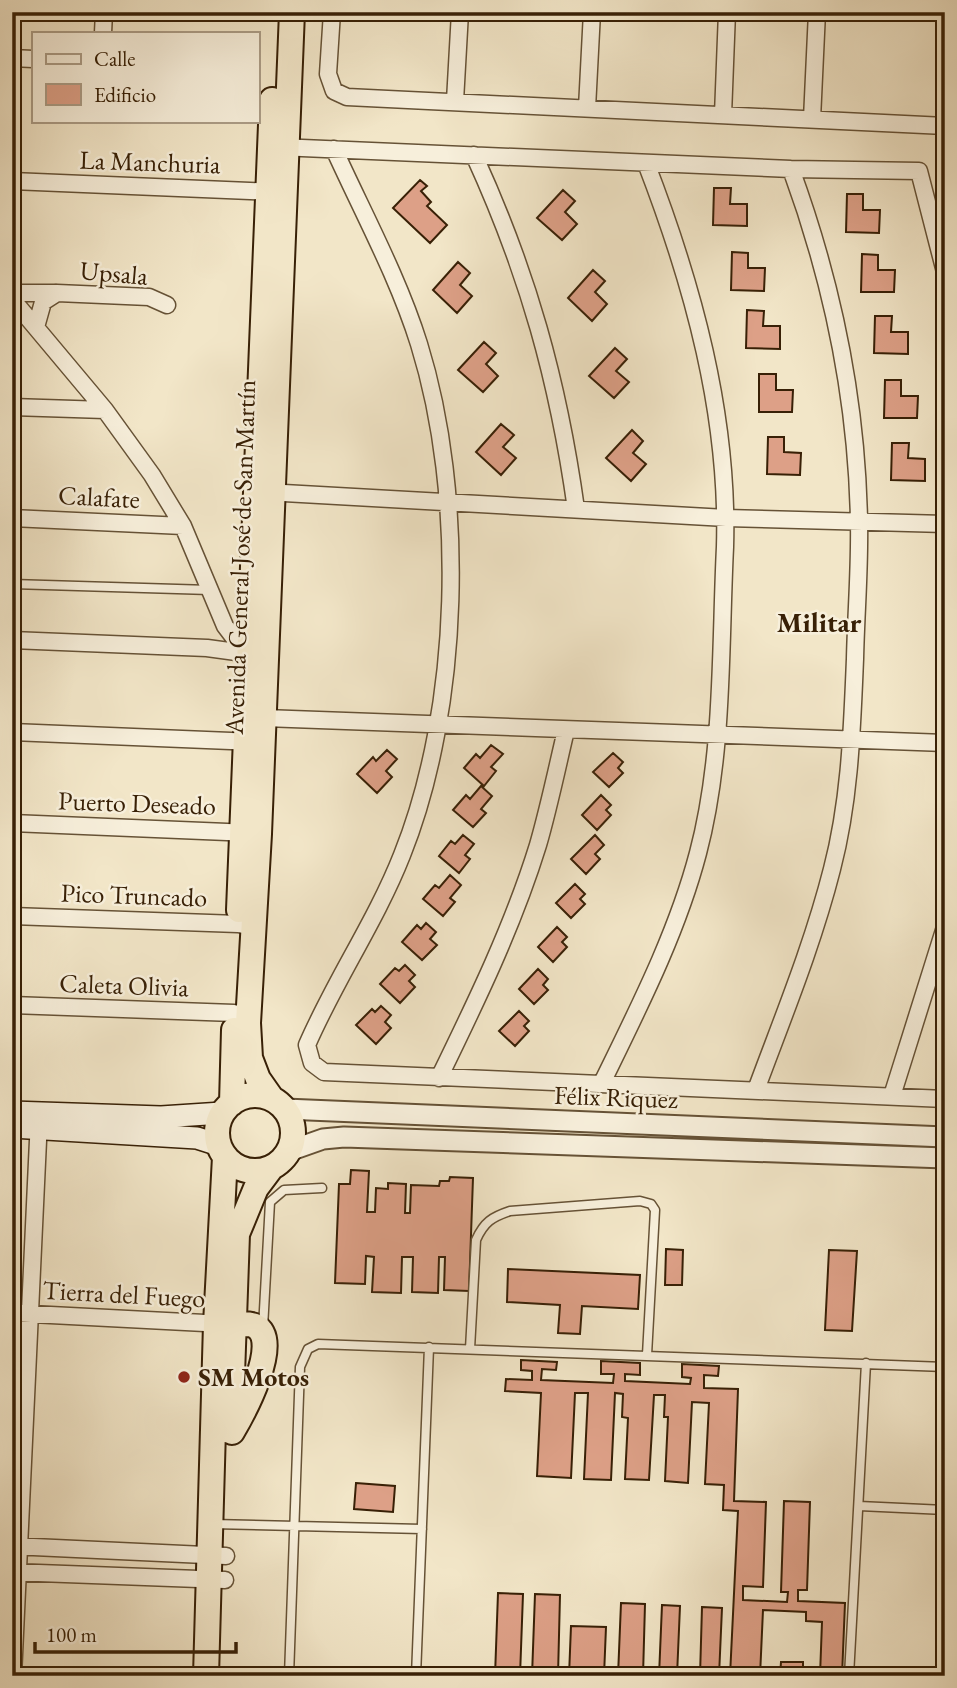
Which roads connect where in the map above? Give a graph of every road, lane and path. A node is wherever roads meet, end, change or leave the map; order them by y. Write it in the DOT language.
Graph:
graph roads {
  1 [pos="104,12"];
  2 [pos="276,12"];
  3 [pos="292,12"];
  4 [pos="332,12"];
  5 [pos="460,12"];
  6 [pos="592,12"];
  7 [pos="727,12"];
  8 [pos="817,12"];
  9 [pos="103,32"];
  10 [pos="12,58"];
  11 [pos="32,59"];
  12 [pos="455,101"];
  13 [pos="587,108"];
  14 [pos="723,115"];
  15 [pos="812,119"];
  16 [pos="945,126"];
  17 [pos="279,147"];
  18 [pos="334,149"];
  19 [pos="474,155"];
  20 [pos="646,163"];
  21 [pos="791,169"];
  22 [pos="12,181"];
  23 [pos="276,192"];
  24 [pos="945,272"];
  25 [pos="12,293"];
  26 [pos="57,293"];
  27 [pos="12,299"];
  28 [pos="167,305"];
  29 [pos="36,327"];
  30 [pos="12,407"];
  31 [pos="105,410"];
  32 [pos="263,492"];
  33 [pos="449,502"];
  34 [pos="576,509"];
  35 [pos="12,518"];
  36 [pos="726,518"];
  37 [pos="859,521"];
  38 [pos="945,524"];
  39 [pos="183,526"];
  40 [pos="12,584"];
  41 [pos="211,590"];
  42 [pos="12,640"];
  43 [pos="256,654"];
  44 [pos="440,726"];
  45 [pos="566,730"];
  46 [pos="12,732"];
  47 [pos="257,734"];
  48 [pos="715,736"];
  49 [pos="852,738"];
  50 [pos="945,743"];
  51 [pos="12,822"];
  52 [pos="250,833"];
  53 [pos="12,916"];
  54 [pos="246,925"];
  55 [pos="945,927"];
  56 [pos="12,1005"];
  57 [pos="234,1013"];
  58 [pos="439,1078"];
  59 [pos="602,1083"];
  60 [pos="756,1090"];
  61 [pos="892,1096"];
  62 [pos="945,1099"];
  63 [pos="278,1104"];
  64 [pos="227,1108"];
  65 [pos="12,1112"];
  66 [pos="39,1121"];
  67 [pos="12,1127"];
  68 [pos="945,1137"];
  69 [pos="222,1151"];
  70 [pos="945,1158"];
  71 [pos="280,1159"];
  72 [pos="322,1188"];
  73 [pos="12,1312"];
  74 [pos="30,1313"];
  75 [pos="246,1326"];
  76 [pos="429,1347"];
  77 [pos="470,1349"];
  78 [pos="647,1355"];
  79 [pos="866,1363"];
  80 [pos="945,1367"];
  81 [pos="230,1436"];
  82 [pos="859,1506"];
  83 [pos="945,1510"];
  84 [pos="219,1525"];
  85 [pos="293,1526"];
  86 [pos="422,1529"];
  87 [pos="16,1546"];
  88 [pos="218,1568"];
  89 [pos="15,1572"];
  90 [pos="13,1676"];
  91 [pos="206,1676"];
  92 [pos="222,1676"];
  93 [pos="289,1676"];
  94 [pos="416,1676"];
  95 [pos="849,1676"];
  1 -- 9 [label="street"];
  2 -- 17 [label="highway, Avenida General José de San Martín"];
  3 -- 17 [label="highway, Avenida General José de San Martín"];
  4 -- 12 [label="street"];
  5 -- 12 [label="street"];
  6 -- 13 [label="street"];
  7 -- 14 [label="street"];
  8 -- 15 [label="street"];
  10 -- 11 [label="street"];
  12 -- 13 [label="street"];
  13 -- 14 [label="street"];
  14 -- 15 [label="street"];
  15 -- 16 [label="street"];
  17 -- 18 [label="street"];
  17 -- 23 [label="highway, Avenida General José de San Martín"];
  18 -- 19 [label="street"];
  18 -- 33 [label="street"];
  19 -- 20 [label="street"];
  19 -- 34 [label="street"];
  20 -- 21 [label="street"];
  20 -- 36 [label="street"];
  21 -- 24 [label="street"];
  21 -- 37 [label="street"];
  22 -- 23 [label="street, La Manchuria"];
  23 -- 32 [label="highway, Avenida General José de San Martín"];
  25 -- 26 [label="street, Upsala"];
  26 -- 28 [label="street, Upsala"];
  26 -- 29 [label="street, Upsala"];
  27 -- 29 [label="street"];
  29 -- 31 [label="street"];
  30 -- 31 [label="street"];
  31 -- 39 [label="street"];
  32 -- 33 [label="street"];
  32 -- 43 [label="highway, Avenida General José de San Martín"];
  33 -- 34 [label="street"];
  33 -- 44 [label="street"];
  34 -- 36 [label="street"];
  35 -- 39 [label="street, Calafate"];
  36 -- 37 [label="street"];
  36 -- 48 [label="street"];
  37 -- 38 [label="street"];
  37 -- 49 [label="street"];
  39 -- 41 [label="street"];
  40 -- 41 [label="lane"];
  41 -- 43 [label="street"];
  42 -- 43 [label="street"];
  43 -- 47 [label="highway, Avenida General José de San Martín"];
  43 -- 47 [label="highway, Avenida General José de San Martín"];
  44 -- 45 [label="street"];
  44 -- 47 [label="street"];
  44 -- 58 [label="street"];
  45 -- 48 [label="street"];
  45 -- 58 [label="street"];
  46 -- 47 [label="street"];
  47 -- 52 [label="highway, Avenida General José de San Martín"];
  48 -- 49 [label="street"];
  48 -- 59 [label="street"];
  49 -- 50 [label="street"];
  49 -- 60 [label="street"];
  51 -- 52 [label="street, Puerto Deseado"];
  52 -- 54 [label="highway, Avenida General José de San Martín"];
  53 -- 54 [label="street, Pico Truncado"];
  54 -- 57 [label="highway, Avenida General José de San Martín"];
  54 -- 63 [label="highway, Avenida General José de San Martín"];
  55 -- 61 [label="street"];
  56 -- 57 [label="street, Caleta Olivia"];
  57 -- 64 [label="highway, Avenida General José de San Martín"];
  58 -- 59 [label="street"];
  59 -- 60 [label="street"];
  60 -- 61 [label="street"];
  61 -- 62 [label="street"];
  63 -- 64 [label="highway"];
  63 -- 68 [label="street, Félix Riquez"];
  63 -- 71 [label="highway, Avenida General José de San Martín"];
  64 -- 66 [label="main road"];
  64 -- 69 [label="highway, Avenida General José de San Martín"];
  65 -- 66 [label="main road"];
  66 -- 67 [label="main road"];
  66 -- 69 [label="main road"];
  66 -- 74 [label="street"];
  69 -- 71 [label="highway"];
  69 -- 75 [label="highway, Avenida General José de San Martín"];
  70 -- 71 [label="street, Félix Riquez"];
  71 -- 75 [label="highway, Avenida General José de San Martín"];
  72 -- 75 [label="lane"];
  73 -- 74 [label="street, Tierra del Fuego"];
  74 -- 75 [label="street, Tierra del Fuego"];
  74 -- 87 [label="street"];
  75 -- 81 [label="highway, Avenida General José de San Martín"];
  75 -- 81 [label="highway"];
  75 -- 84 [label="highway, Avenida General José de San Martín"];
  76 -- 77 [label="lane"];
  76 -- 85 [label="lane"];
  76 -- 86 [label="lane"];
  77 -- 78 [label="lane"];
  77 -- 78 [label="lane"];
  78 -- 79 [label="lane"];
  79 -- 80 [label="lane"];
  79 -- 82 [label="lane"];
  81 -- 84 [label="highway, Avenida General José de San Martín"];
  82 -- 83 [label="lane"];
  82 -- 95 [label="lane"];
  84 -- 85 [label="lane"];
  84 -- 88 [label="highway, Avenida General José de San Martín"];
  85 -- 86 [label="lane"];
  85 -- 93 [label="lane"];
  86 -- 94 [label="lane"];
  87 -- 88 [label="street"];
  87 -- 89 [label="street"];
  88 -- 89 [label="street"];
  88 -- 91 [label="highway, Avenida General José de San Martín"];
  88 -- 92 [label="highway, Avenida General José de San Martín"];
  89 -- 90 [label="street"];
}
